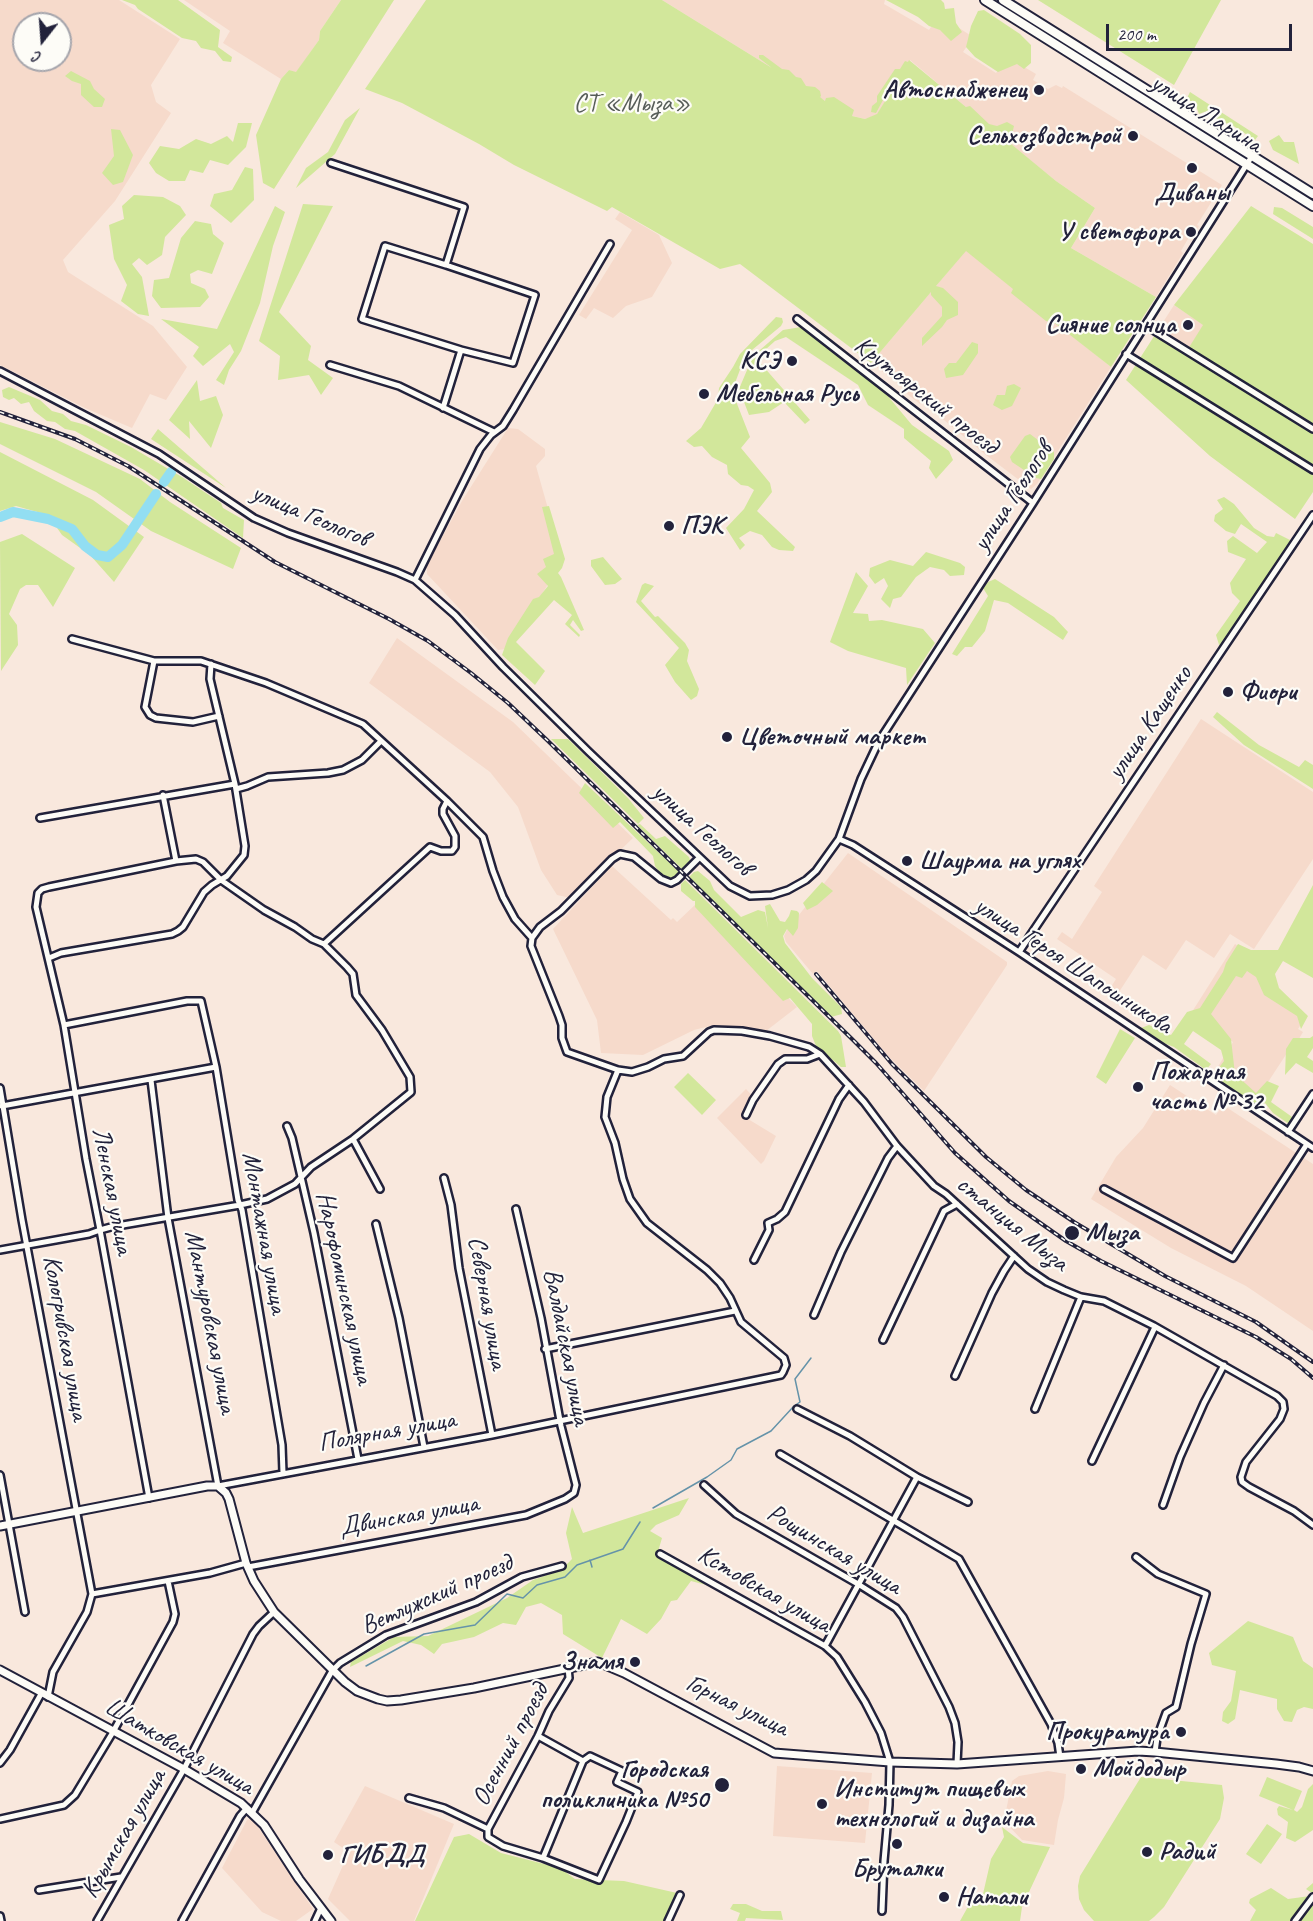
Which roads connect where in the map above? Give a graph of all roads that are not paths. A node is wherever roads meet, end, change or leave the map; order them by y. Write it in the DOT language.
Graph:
graph roads {
  1 [pos="985,0"];
  2 [pos="1003,0"];
  3 [pos="1252,156"];
  4 [pos="331,163"];
  5 [pos="1246,164"];
  6 [pos="1313,194"];
  7 [pos="1313,206"];
  8 [pos="610,244"];
  9 [pos="446,265"];
  10 [pos="797,319"];
  11 [pos="1145,325"];
  12 [pos="461,350"];
  13 [pos="1126,354"];
  14 [pos="330,365"];
  15 [pos="0,371"];
  16 [pos="443,408"];
  17 [pos="1313,429"];
  18 [pos="494,432"];
  19 [pos="1313,470"];
  20 [pos="1033,503"];
  21 [pos="1313,515"];
  22 [pos="415,580"];
  23 [pos="72,639"];
  24 [pos="154,661"];
  25 [pos="211,664"];
  26 [pos="219,716"];
  27 [pos="381,741"];
  28 [pos="235,787"];
  29 [pos="163,795"];
  30 [pos="447,801"];
  31 [pos="40,818"];
  32 [pos="839,839"];
  33 [pos="699,858"];
  34 [pos="176,861"];
  35 [pos="221,880"];
  36 [pos="532,938"];
  37 [pos="324,944"];
  38 [pos="1019,952"];
  39 [pos="49,958"];
  40 [pos="64,1025"];
  41 [pos="820,1054"];
  42 [pos="216,1067"];
  43 [pos="618,1070"];
  44 [pos="151,1080"];
  45 [pos="849,1085"];
  46 [pos="0,1088"];
  47 [pos="75,1093"];
  48 [pos="1313,1094"];
  49 [pos="2,1106"];
  50 [pos="746,1115"];
  51 [pos="287,1126"];
  52 [pos="1288,1132"];
  53 [pos="353,1139"];
  54 [pos="1306,1144"];
  55 [pos="897,1146"];
  56 [pos="1313,1148"];
  57 [pos="301,1177"];
  58 [pos="444,1178"];
  59 [pos="380,1189"];
  60 [pos="1104,1189"];
  61 [pos="957,1204"];
  62 [pos="240,1205"];
  63 [pos="516,1209"];
  64 [pos="168,1218"];
  65 [pos="376,1224"];
  66 [pos="100,1230"];
  67 [pos="28,1245"];
  68 [pos="0,1250"];
  69 [pos="1014,1256"];
  70 [pos="754,1260"];
  71 [pos="1081,1297"];
  72 [pos="735,1311"];
  73 [pos="814,1315"];
  74 [pos="1155,1327"];
  75 [pos="884,1340"];
  76 [pos="545,1349"];
  77 [pos="1224,1365"];
  78 [pos="956,1376"];
  79 [pos="797,1408"];
  80 [pos="1035,1408"];
  81 [pos="560,1420"];
  82 [pos="492,1435"];
  83 [pos="424,1447"];
  84 [pos="780,1454"];
  85 [pos="358,1459"];
  86 [pos="1092,1461"];
  87 [pos="283,1473"];
  88 [pos="0,1475"];
  89 [pos="917,1477"];
  90 [pos="704,1485"];
  91 [pos="218,1486"];
  92 [pos="574,1493"];
  93 [pos="149,1498"];
  94 [pos="968,1502"];
  95 [pos="1163,1505"];
  96 [pos="76,1512"];
  97 [pos="895,1521"];
  98 [pos="10,1524"];
  99 [pos="1313,1525"];
  100 [pos="0,1526"];
  101 [pos="660,1554"];
  102 [pos="1136,1557"];
  103 [pos="247,1565"];
  104 [pos="562,1566"];
  105 [pos="168,1581"];
  106 [pos="858,1584"];
  107 [pos="92,1594"];
  108 [pos="25,1612"];
  109 [pos="274,1612"];
  110 [pos="825,1646"];
  111 [pos="568,1667"];
  112 [pos="0,1670"];
  113 [pos="332,1671"];
  114 [pos="44,1695"];
  115 [pos="113,1732"];
  116 [pos="538,1736"];
  117 [pos="1155,1752"];
  118 [pos="1060,1757"];
  119 [pos="583,1761"];
  120 [pos="890,1762"];
  121 [pos="0,1763"];
  122 [pos="957,1764"];
  123 [pos="184,1769"];
  124 [pos="1313,1771"];
  125 [pos="409,1798"];
  126 [pos="250,1810"];
  127 [pos="0,1819"];
  128 [pos="488,1829"];
  129 [pos="543,1858"];
  130 [pos="121,1877"];
  131 [pos="39,1890"];
  132 [pos="680,1895"];
  133 [pos="1313,1897"];
  134 [pos="321,1908"];
  135 [pos="882,1911"];
  136 [pos="0,1916"];
  137 [pos="1,1921"];
  138 [pos="97,1921"];
  139 [pos="182,1921"];
  140 [pos="315,1921"];
  141 [pos="331,1921"];
  142 [pos="668,1921"];
  143 [pos="1295,1921"];
  1 -- 5 [label="main road, улица Ларина"];
  2 -- 3 [label="main road, улица Ларина"];
  3 -- 5 [label="street, улица Геологов"];
  3 -- 6 [label="main road, улица Ларина"];
  4 -- 9 [label="street"];
  5 -- 7 [label="main road, улица Ларина"];
  5 -- 11 [label="street, улица Геологов"];
  8 -- 18 [label="street"];
  9 -- 12 [label="street"];
  9 -- 12 [label="street"];
  10 -- 20 [label="street, Крутоярский проезд"];
  11 -- 13 [label="street, улица Геологов"];
  11 -- 17 [label="street"];
  12 -- 16 [label="street"];
  13 -- 19 [label="street"];
  13 -- 20 [label="street, улица Геологов"];
  14 -- 16 [label="street"];
  15 -- 22 [label="street, улица Геологов"];
  16 -- 18 [label="street"];
  18 -- 22 [label="street"];
  20 -- 32 [label="street, улица Геологов"];
  21 -- 38 [label="street, улица Кащенко"];
  22 -- 33 [label="street, улица Геологов"];
  23 -- 24 [label="street"];
  24 -- 25 [label="street"];
  24 -- 26 [label="street"];
  25 -- 26 [label="street"];
  25 -- 27 [label="street"];
  26 -- 28 [label="street"];
  27 -- 28 [label="street"];
  27 -- 30 [label="street"];
  28 -- 29 [label="street"];
  28 -- 35 [label="street"];
  29 -- 31 [label="street"];
  29 -- 34 [label="street"];
  30 -- 36 [label="street"];
  30 -- 37 [label="street"];
  32 -- 33 [label="street, улица Геологов"];
  32 -- 38 [label="street, улица Героя Шапошникова"];
  33 -- 36 [label="street"];
  34 -- 35 [label="street"];
  34 -- 39 [label="street, Ленская улица"];
  35 -- 37 [label="street"];
  35 -- 39 [label="street"];
  36 -- 43 [label="street"];
  37 -- 53 [label="street"];
  38 -- 52 [label="street, улица Героя Шапошникова"];
  39 -- 40 [label="street, Ленская улица"];
  40 -- 42 [label="street, Монтажная улица"];
  40 -- 47 [label="street, Ленская улица"];
  41 -- 43 [label="street"];
  41 -- 45 [label="street, станция Мыза"];
  41 -- 50 [label="street"];
  42 -- 44 [label="street"];
  42 -- 62 [label="street, Монтажная улица"];
  43 -- 72 [label="street"];
  44 -- 47 [label="street"];
  44 -- 64 [label="street, Мантуровская улица"];
  45 -- 55 [label="street, станция Мыза"];
  45 -- 70 [label="street"];
  46 -- 49 [label="street, Кологривская улица"];
  47 -- 49 [label="street"];
  47 -- 66 [label="street, Ленская улица"];
  48 -- 52 [label="street"];
  49 -- 67 [label="street, Кологривская улица"];
  51 -- 57 [label="street, Нарофоминская улица"];
  52 -- 54 [label="street, улица Героя Шапошникова"];
  53 -- 57 [label="street"];
  53 -- 59 [label="street"];
  54 -- 56 [label="street, улица Героя Шапошникова"];
  54 -- 60 [label="street"];
  55 -- 61 [label="street, станция Мыза"];
  55 -- 73 [label="street"];
  57 -- 62 [label="street"];
  57 -- 85 [label="street, Нарофоминская улица"];
  58 -- 82 [label="street, Северная улица"];
  61 -- 69 [label="street, станция Мыза"];
  61 -- 75 [label="street"];
  62 -- 64 [label="street"];
  62 -- 87 [label="street, Монтажная улица"];
  63 -- 76 [label="street, Валдайская улица"];
  64 -- 66 [label="street"];
  64 -- 91 [label="street, Мантуровская улица"];
  65 -- 83 [label="street"];
  66 -- 67 [label="street"];
  66 -- 93 [label="street, Ленская улица"];
  67 -- 68 [label="street"];
  67 -- 96 [label="street, Кологривская улица"];
  69 -- 71 [label="street, станция Мыза"];
  69 -- 78 [label="street"];
  71 -- 74 [label="street, станция Мыза"];
  71 -- 80 [label="street"];
  72 -- 76 [label="street"];
  72 -- 81 [label="street, Полярная улица"];
  74 -- 77 [label="street, станция Мыза"];
  74 -- 86 [label="street"];
  76 -- 81 [label="street, Валдайская улица"];
  77 -- 95 [label="street"];
  77 -- 99 [label="street, станция Мыза"];
  79 -- 89 [label="street"];
  81 -- 82 [label="street, Полярная улица"];
  81 -- 92 [label="street, Валдайская улица"];
  82 -- 83 [label="street, Полярная улица"];
  83 -- 85 [label="street, Полярная улица"];
  84 -- 97 [label="street"];
  85 -- 87 [label="street, Полярная улица"];
  87 -- 91 [label="street, Полярная улица"];
  88 -- 98 [label="street"];
  89 -- 94 [label="street"];
  89 -- 97 [label="street"];
  90 -- 106 [label="street, Рощинская улица"];
  91 -- 93 [label="main road, Полярная улица"];
  91 -- 103 [label="main road, Мантуровская улица"];
  92 -- 103 [label="street, Двинская улица"];
  93 -- 96 [label="main road, Полярная улица"];
  96 -- 98 [label="main road, Полярная улица"];
  96 -- 107 [label="street, Кологривская улица"];
  97 -- 106 [label="street"];
  97 -- 118 [label="street"];
  98 -- 100 [label="main road, Полярная улица"];
  98 -- 108 [label="street"];
  101 -- 110 [label="street, Кстовская улица"];
  102 -- 117 [label="street"];
  103 -- 105 [label="street, Двинская улица"];
  103 -- 109 [label="main road, Горная улица"];
  104 -- 113 [label="street, Ветлужский проезд"];
  105 -- 107 [label="street, Двинская улица"];
  105 -- 115 [label="street"];
  106 -- 110 [label="street"];
  106 -- 122 [label="street, Рощинская улица"];
  107 -- 114 [label="street"];
  109 -- 113 [label="main road, Горная улица"];
  109 -- 123 [label="street, Крымская улица"];
  110 -- 120 [label="street, Кстовская улица"];
  111 -- 113 [label="main road, Горная улица"];
  111 -- 116 [label="street, Осенний проезд"];
  111 -- 120 [label="main road, Горная улица"];
  112 -- 114 [label="main road, Шатковская улица"];
  113 -- 126 [label="street"];
  114 -- 115 [label="main road, Шатковская улица"];
  114 -- 121 [label="street"];
  115 -- 123 [label="main road, Шатковская улица"];
  115 -- 127 [label="street"];
  116 -- 119 [label="street"];
  116 -- 128 [label="street, Осенний проезд"];
  117 -- 118 [label="main road, Горная улица"];
  117 -- 124 [label="main road, Горная улица"];
  118 -- 122 [label="main road, Горная улица"];
  119 -- 129 [label="street"];
  119 -- 129 [label="street"];
  120 -- 122 [label="main road, Горная улица"];
  120 -- 135 [label="street"];
  123 -- 126 [label="main road, Шатковская улица"];
  123 -- 130 [label="street, Крымская улица"];
  125 -- 128 [label="street, Осенний проезд"];
  126 -- 134 [label="main road, Шатковская улица"];
  126 -- 139 [label="street"];
  128 -- 129 [label="street"];
  130 -- 131 [label="street"];
  130 -- 138 [label="street, Крымская улица"];
  132 -- 142 [label="street"];
  133 -- 143 [label="street"];
  134 -- 140 [label="street"];
  134 -- 141 [label="main road, Шатковская улица"];
  136 -- 137 [label="street"];
}
